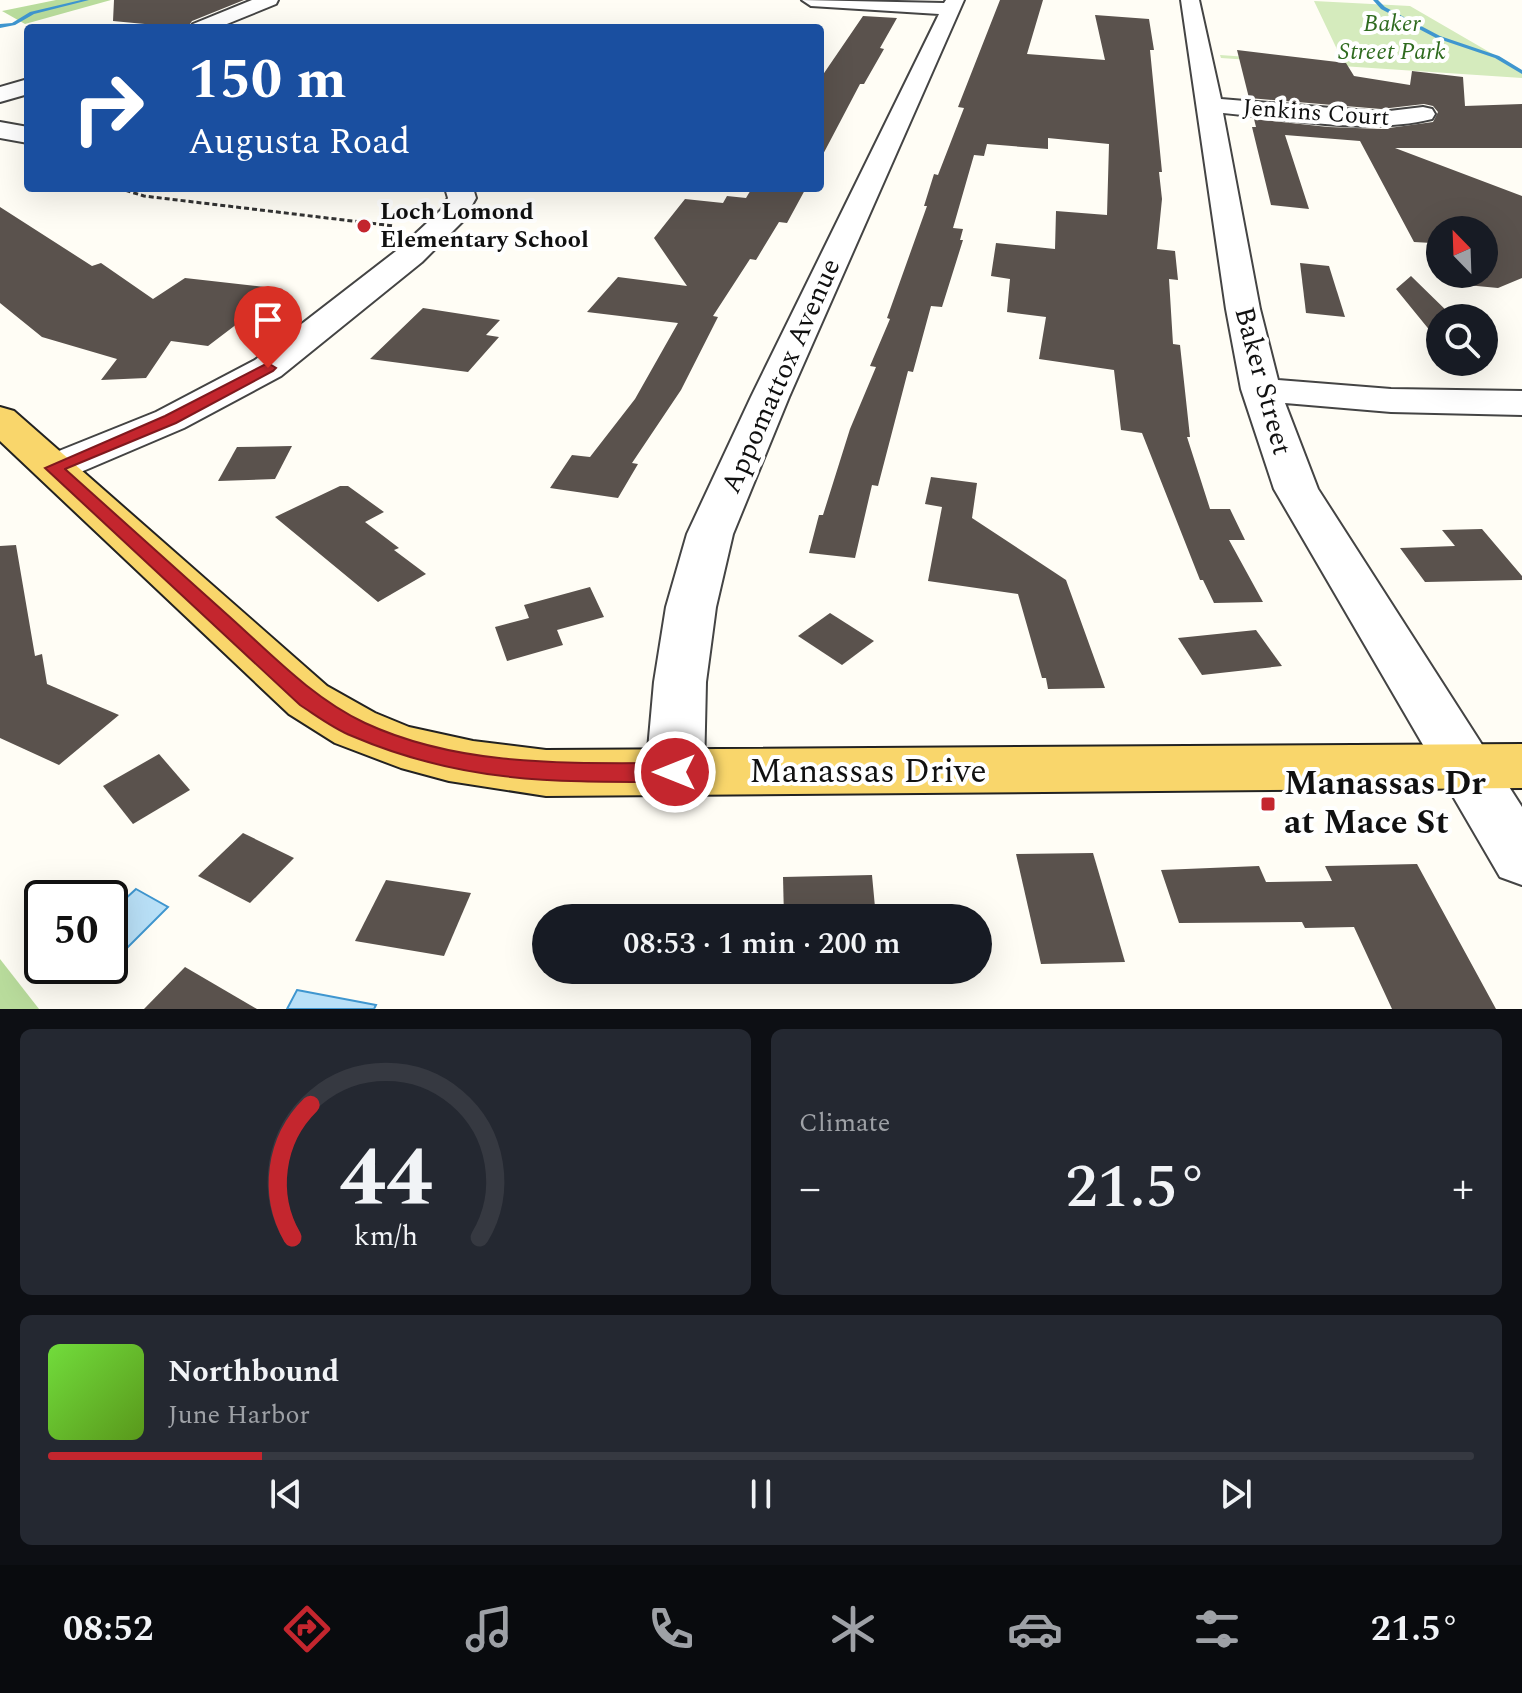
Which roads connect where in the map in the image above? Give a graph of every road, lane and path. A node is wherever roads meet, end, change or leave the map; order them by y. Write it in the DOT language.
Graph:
graph roads {
  1 [pos="269,0"];
  2 [pos="811,0"];
  3 [pos="1190,0"];
  4 [pos="953,4"];
  5 [pos="210,24"];
  6 [pos="24,87"];
  7 [pos="0,95"];
  8 [pos="1208,105"];
  9 [pos="1423,114"];
  10 [pos="0,130"];
  11 [pos="24,134"];
  12 [pos="131,192"];
  13 [pos="460,192"];
  14 [pos="438,229"];
  15 [pos="1260,389"];
  16 [pos="1522,403"];
  17 [pos="0,419"];
  18 [pos="54,468"];
  19 [pos="1464,766"];
  20 [pos="1522,766"];
  21 [pos="675,772"];
  22 [pos="1522,859"];
  1 -- 5 [label="street"];
  2 -- 4 [label="street"];
  3 -- 8 [label="street, Baker Street"];
  4 -- 21 [label="street, Appomattox Avenue"];
  6 -- 7 [label="street"];
  8 -- 9 [label="street, Jenkins Court"];
  8 -- 15 [label="street, Baker Street"];
  10 -- 11 [label="street"];
  12 -- 14 [label="path"];
  13 -- 14 [label="street"];
  14 -- 18 [label="street"];
  15 -- 16 [label="street"];
  15 -- 19 [label="street, Baker Street"];
  17 -- 18 [label="main road, Manassas Drive"];
  18 -- 21 [label="main road, Manassas Drive"];
  19 -- 20 [label="main road, Manassas Drive"];
  19 -- 21 [label="main road, Manassas Drive"];
  19 -- 22 [label="street, Baker Street"];
}
